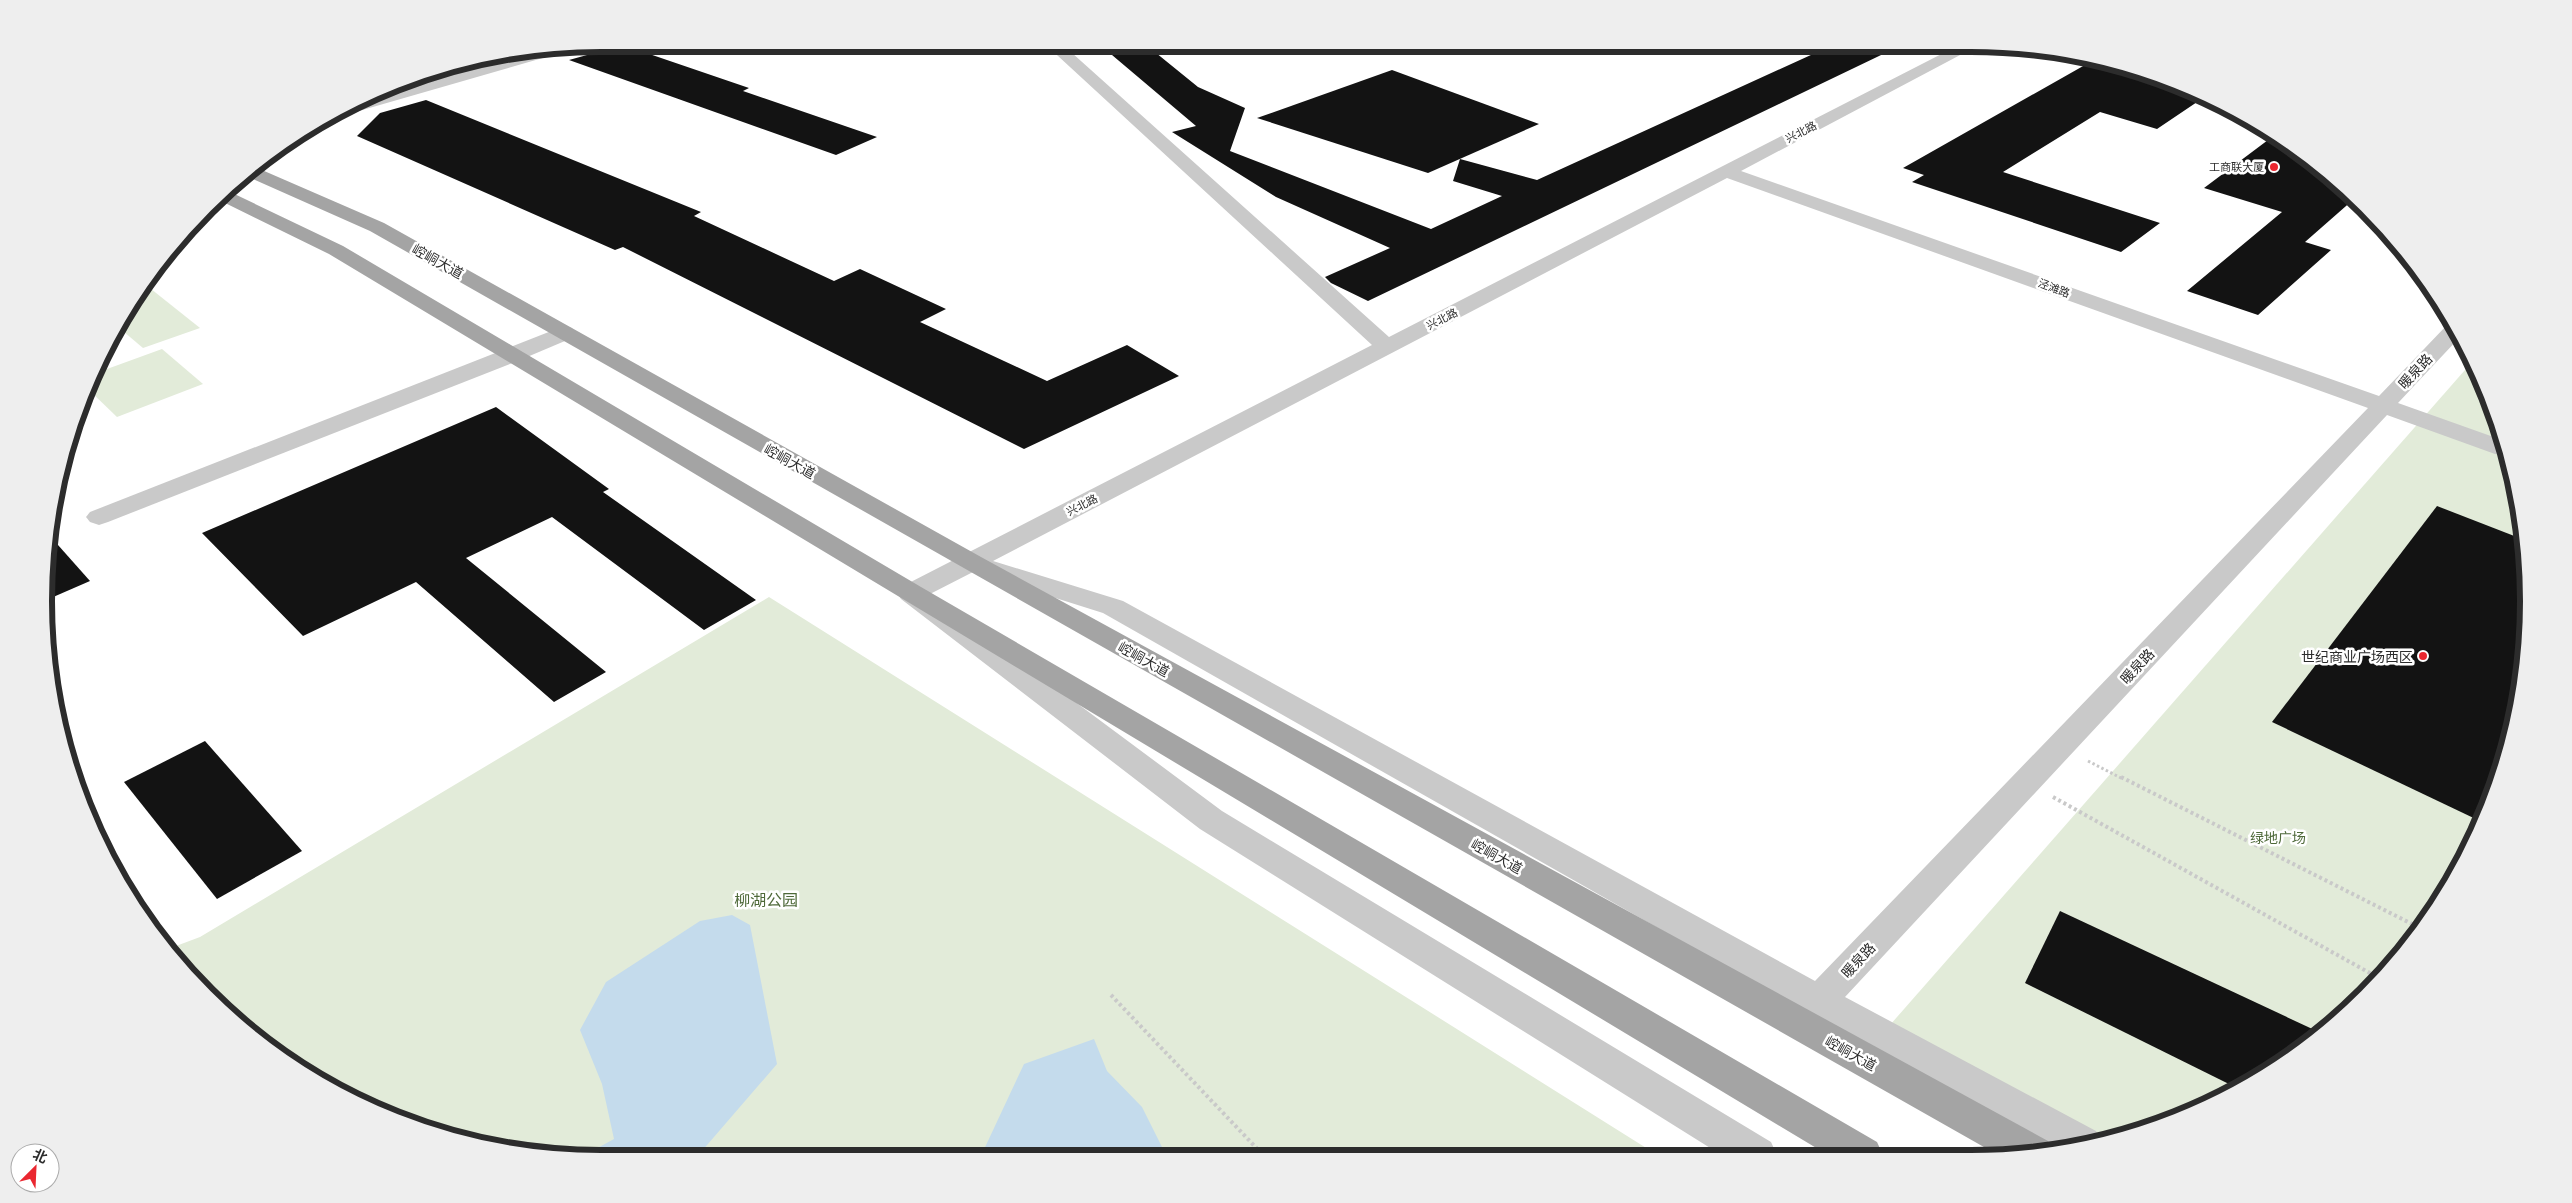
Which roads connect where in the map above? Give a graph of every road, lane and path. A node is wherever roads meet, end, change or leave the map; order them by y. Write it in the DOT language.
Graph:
graph roads {
  1 [pos="1062,52"];
  2 [pos="1956,52"];
  3 [pos="530,57"];
  4 [pos="379,100"];
  5 [pos="1725,171"];
  6 [pos="257,174"];
  7 [pos="230,198"];
  8 [pos="564,333"];
  9 [pos="2450,335"];
  10 [pos="1387,347"];
  11 [pos="512,355"];
  12 [pos="2384,405"];
  13 [pos="2497,446"];
  14 [pos="99,518"];
  15 [pos="972,563"];
  16 [pos="911,594"];
  17 [pos="2060,747"];
  18 [pos="2026,782"];
  19 [pos="2414,925"];
  20 [pos="2374,974"];
  21 [pos="1111,995"];
  22 [pos="1819,1001"];
  23 [pos="2075,1140"];
  24 [pos="2023,1148"];
  25 [pos="1259,1150"];
  26 [pos="1749,1150"];
  27 [pos="1854,1150"];
  1 -- 10 [label="street"];
  2 -- 5 [label="street, 兴北路"];
  3 -- 4 [label="street"];
  5 -- 10 [label="street, 兴北路"];
  5 -- 12 [label="street, 泾滩路"];
  6 -- 8 [label="main road, 崆峒大道"];
  7 -- 11 [label="main road"];
  8 -- 11 [label="street"];
  8 -- 15 [label="main road, 崆峒大道"];
  9 -- 12 [label="street, 暖泉路"];
  10 -- 15 [label="street, 兴北路"];
  11 -- 14 [label="street"];
  11 -- 16 [label="main road"];
  12 -- 13 [label="street, 泾滩路"];
  12 -- 17 [label="street, 暖泉路"];
  15 -- 16 [label="street, 兴北路"];
  15 -- 22 [label="street"];
  15 -- 24 [label="main road, 崆峒大道"];
  16 -- 26 [label="street"];
  16 -- 27 [label="main road"];
  17 -- 18 [label="street, 暖泉路"];
  17 -- 19 [label="path"];
  18 -- 20 [label="path"];
  18 -- 22 [label="street, 暖泉路"];
  21 -- 25 [label="path"];
  22 -- 23 [label="street"];
}
